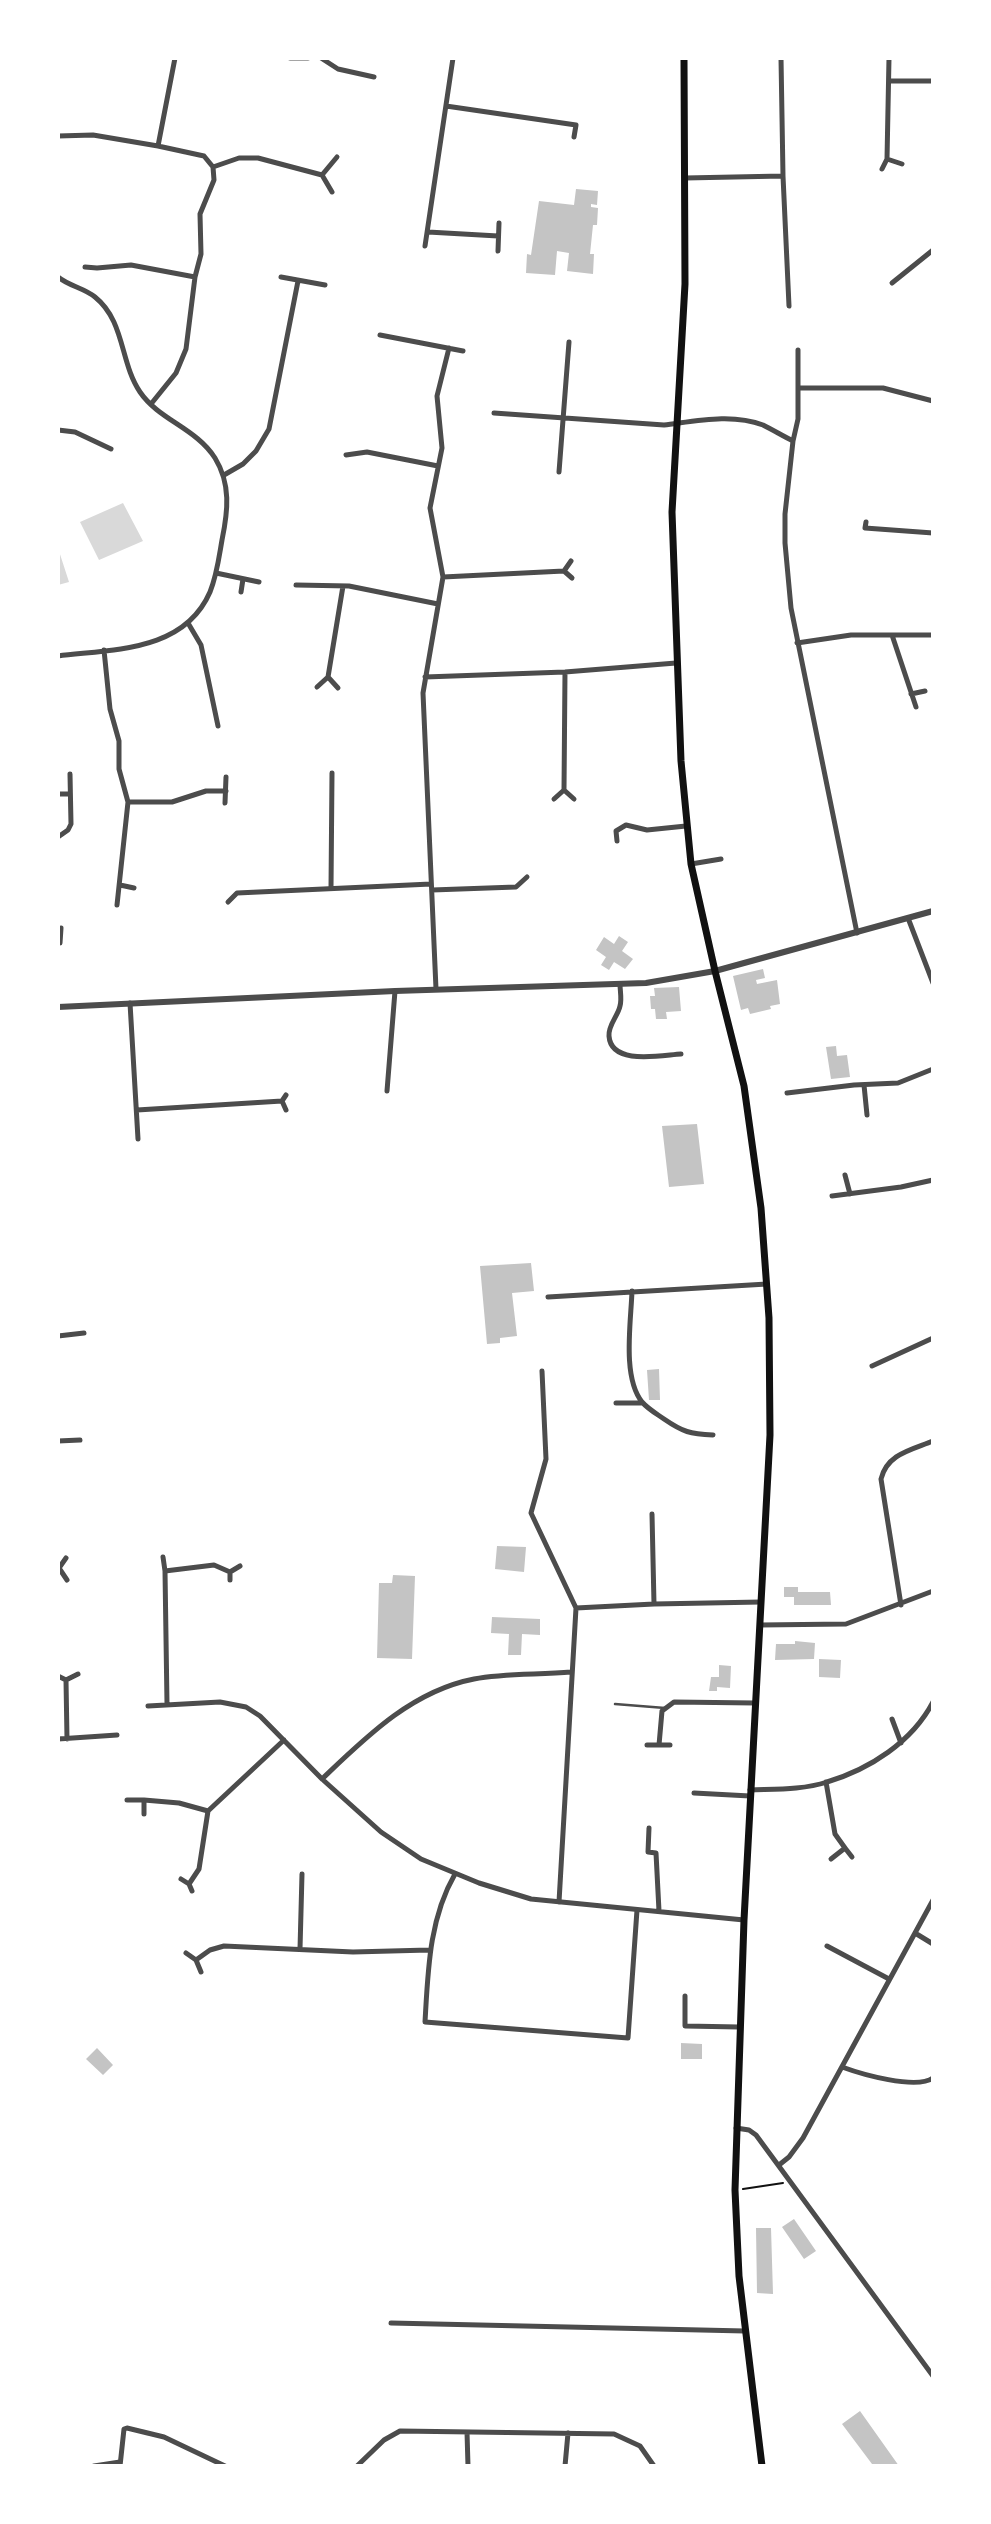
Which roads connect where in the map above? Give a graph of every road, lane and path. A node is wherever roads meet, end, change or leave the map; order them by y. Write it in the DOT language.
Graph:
graph roads {
  1 [pos="175,58"];
  2 [pos="290,58"];
  3 [pos="308,58"];
  4 [pos="321,58"];
  5 [pos="453,58"];
  6 [pos="684,58"];
  7 [pos="781,58"];
  8 [pos="889,58"];
  9 [pos="374,77"];
  10 [pos="889,81"];
  11 [pos="933,81"];
  12 [pos="446,106"];
  13 [pos="58,135"];
  14 [pos="574,137"];
  15 [pos="158,146"];
  16 [pos="337,157"];
  17 [pos="887,159"];
  18 [pos="902,164"];
  19 [pos="214,167"];
  20 [pos="882,169"];
  21 [pos="322,175"];
  22 [pos="783,176"];
  23 [pos="685,178"];
  24 [pos="332,192"];
  25 [pos="499,223"];
  26 [pos="428,232"];
  27 [pos="498,236"];
  28 [pos="425,246"];
  29 [pos="498,250"];
  30 [pos="933,250"];
  31 [pos="85,267"];
  32 [pos="281,276"];
  33 [pos="195,277"];
  34 [pos="58,278"];
  35 [pos="298,281"];
  36 [pos="892,283"];
  37 [pos="325,285"];
  38 [pos="779,292"];
  39 [pos="789,292"];
  40 [pos="789,306"];
  41 [pos="380,335"];
  42 [pos="569,342"];
  43 [pos="449,348"];
  44 [pos="798,350"];
  45 [pos="463,351"];
  46 [pos="798,388"];
  47 [pos="933,401"];
  48 [pos="152,404"];
  49 [pos="494,413"];
  50 [pos="564,419"];
  51 [pos="676,423"];
  52 [pos="58,430"];
  53 [pos="793,441"];
  54 [pos="111,449"];
  55 [pos="346,455"];
  56 [pos="438,466"];
  57 [pos="559,472"];
  58 [pos="224,475"];
  59 [pos="865,528"];
  60 [pos="933,533"];
  61 [pos="571,562"];
  62 [pos="564,571"];
  63 [pos="216,573"];
  64 [pos="443,577"];
  65 [pos="243,579"];
  66 [pos="572,579"];
  67 [pos="259,582"];
  68 [pos="296,585"];
  69 [pos="343,586"];
  70 [pos="241,592"];
  71 [pos="438,604"];
  72 [pos="188,623"];
  73 [pos="892,635"];
  74 [pos="933,635"];
  75 [pos="797,643"];
  76 [pos="104,650"];
  77 [pos="58,656"];
  78 [pos="676,663"];
  79 [pos="565,671"];
  80 [pos="328,677"];
  81 [pos="425,677"];
  82 [pos="317,687"];
  83 [pos="338,688"];
  84 [pos="925,691"];
  85 [pos="911,694"];
  86 [pos="916,707"];
  87 [pos="218,726"];
  88 [pos="332,773"];
  89 [pos="69,774"];
  90 [pos="226,777"];
  91 [pos="564,790"];
  92 [pos="226,791"];
  93 [pos="58,793"];
  94 [pos="70,794"];
  95 [pos="554,799"];
  96 [pos="574,799"];
  97 [pos="128,802"];
  98 [pos="225,803"];
  99 [pos="686,826"];
  100 [pos="606,834"];
  101 [pos="58,837"];
  102 [pos="721,859"];
  103 [pos="691,864"];
  104 [pos="527,877"];
  105 [pos="120,886"];
  106 [pos="432,887"];
  107 [pos="134,888"];
  108 [pos="331,888"];
  109 [pos="228,902"];
  110 [pos="117,905"];
  111 [pos="933,911"];
  112 [pos="908,918"];
  113 [pos="61,928"];
  114 [pos="857,933"];
  115 [pos="59,943"];
  116 [pos="70,943"];
  117 [pos="715,971"];
  118 [pos="933,983"];
  119 [pos="620,984"];
  120 [pos="436,989"];
  121 [pos="394,991"];
  122 [pos="130,1003"];
  123 [pos="58,1007"];
  124 [pos="681,1054"];
  125 [pos="933,1069"];
  126 [pos="864,1085"];
  127 [pos="387,1091"];
  128 [pos="787,1093"];
  129 [pos="286,1095"];
  130 [pos="282,1101"];
  131 [pos="137,1110"];
  132 [pos="286,1110"];
  133 [pos="867,1115"];
  134 [pos="138,1139"];
  135 [pos="845,1175"];
  136 [pos="933,1180"];
  137 [pos="850,1194"];
  138 [pos="832,1196"];
  139 [pos="767,1284"];
  140 [pos="632,1291"];
  141 [pos="548,1297"];
  142 [pos="84,1333"];
  143 [pos="58,1336"];
  144 [pos="933,1338"];
  145 [pos="872,1366"];
  146 [pos="542,1371"];
  147 [pos="616,1403"];
  148 [pos="643,1403"];
  149 [pos="713,1435"];
  150 [pos="80,1440"];
  151 [pos="58,1441"];
  152 [pos="933,1441"];
  153 [pos="652,1514"];
  154 [pos="163,1557"];
  155 [pos="66,1559"];
  156 [pos="240,1566"];
  157 [pos="59,1568"];
  158 [pos="165,1571"];
  159 [pos="230,1572"];
  160 [pos="67,1580"];
  161 [pos="230,1580"];
  162 [pos="933,1591"];
  163 [pos="761,1602"];
  164 [pos="654,1604"];
  165 [pos="901,1605"];
  166 [pos="576,1608"];
  167 [pos="760,1625"];
  168 [pos="571,1672"];
  169 [pos="78,1674"];
  170 [pos="58,1676"];
  171 [pos="66,1680"];
  172 [pos="933,1702"];
  173 [pos="755,1703"];
  174 [pos="167,1704"];
  175 [pos="615,1704"];
  176 [pos="148,1706"];
  177 [pos="665,1708"];
  178 [pos="892,1719"];
  179 [pos="117,1735"];
  180 [pos="58,1739"];
  181 [pos="67,1739"];
  182 [pos="284,1740"];
  183 [pos="901,1743"];
  184 [pos="647,1745"];
  185 [pos="659,1745"];
  186 [pos="670,1745"];
  187 [pos="322,1779"];
  188 [pos="826,1783"];
  189 [pos="694,1793"];
  190 [pos="750,1793"];
  191 [pos="127,1800"];
  192 [pos="144,1800"];
  193 [pos="208,1811"];
  194 [pos="144,1814"];
  195 [pos="649,1828"];
  196 [pos="845,1848"];
  197 [pos="852,1857"];
  198 [pos="831,1859"];
  199 [pos="302,1874"];
  200 [pos="455,1874"];
  201 [pos="181,1879"];
  202 [pos="189,1884"];
  203 [pos="192,1891"];
  204 [pos="933,1900"];
  205 [pos="559,1902"];
  206 [pos="637,1910"];
  207 [pos="659,1911"];
  208 [pos="744,1920"];
  209 [pos="915,1933"];
  210 [pos="933,1944"];
  211 [pos="827,1946"];
  212 [pos="300,1949"];
  213 [pos="429,1950"];
  214 [pos="186,1953"];
  215 [pos="196,1960"];
  216 [pos="201,1972"];
  217 [pos="889,1979"];
  218 [pos="685,1996"];
  219 [pos="739,2027"];
  220 [pos="842,2067"];
  221 [pos="933,2078"];
  222 [pos="736,2129"];
  223 [pos="779,2165"];
  224 [pos="791,2182"];
  225 [pos="735,2190"];
  226 [pos="391,2323"];
  227 [pos="745,2331"];
  228 [pos="933,2376"];
  229 [pos="467,2432"];
  230 [pos="568,2433"];
  231 [pos="120,2464"];
  232 [pos="94,2466"];
  233 [pos="225,2466"];
  234 [pos="357,2466"];
  235 [pos="468,2466"];
  236 [pos="565,2466"];
  237 [pos="654,2466"];
  238 [pos="762,2466"];
  1 -- 15 [label="street"];
  2 -- 3 [label="street"];
  4 -- 9 [label="street"];
  5 -- 12 [label="street"];
  6 -- 23 [label="main road"];
  7 -- 22 [label="street"];
  8 -- 10 [label="street"];
  10 -- 11 [label="street"];
  10 -- 17 [label="street"];
  12 -- 14 [label="street"];
  12 -- 26 [label="street"];
  13 -- 15 [label="street"];
  15 -- 19 [label="street"];
  16 -- 21 [label="street"];
  17 -- 18 [label="street"];
  17 -- 20 [label="street"];
  19 -- 21 [label="street"];
  19 -- 33 [label="street"];
  21 -- 24 [label="street"];
  22 -- 23 [label="street"];
  22 -- 39 [label="street"];
  23 -- 51 [label="main road"];
  25 -- 27 [label="street"];
  26 -- 27 [label="street"];
  26 -- 28 [label="street"];
  27 -- 29 [label="street"];
  30 -- 36 [label="street"];
  31 -- 33 [label="street"];
  32 -- 35 [label="street"];
  33 -- 48 [label="street"];
  34 -- 48 [label="street"];
  35 -- 37 [label="street"];
  35 -- 58 [label="street"];
  38 -- 39 [label="street"];
  39 -- 40 [label="street"];
  41 -- 43 [label="street"];
  42 -- 50 [label="street"];
  43 -- 45 [label="street"];
  43 -- 56 [label="street"];
  44 -- 46 [label="street"];
  46 -- 47 [label="street"];
  46 -- 53 [label="street"];
  48 -- 58 [label="street"];
  49 -- 50 [label="street"];
  50 -- 51 [label="street"];
  50 -- 57 [label="street"];
  51 -- 53 [label="street"];
  51 -- 78 [label="main road"];
  52 -- 54 [label="street"];
  53 -- 75 [label="street"];
  55 -- 56 [label="street"];
  56 -- 64 [label="street"];
  58 -- 63 [label="street"];
  59 -- 60 [label="street"];
  61 -- 62 [label="street"];
  62 -- 64 [label="street"];
  62 -- 66 [label="street"];
  63 -- 65 [label="street"];
  63 -- 72 [label="street"];
  64 -- 71 [label="street"];
  65 -- 67 [label="street"];
  65 -- 70 [label="street"];
  68 -- 69 [label="street"];
  69 -- 71 [label="street"];
  69 -- 80 [label="street"];
  71 -- 81 [label="street"];
  72 -- 76 [label="street"];
  72 -- 87 [label="street"];
  73 -- 74 [label="street"];
  73 -- 75 [label="street"];
  73 -- 85 [label="street"];
  75 -- 114 [label="street"];
  76 -- 77 [label="street"];
  76 -- 97 [label="street"];
  78 -- 79 [label="street"];
  78 -- 99 [label="main road"];
  79 -- 81 [label="street"];
  79 -- 91 [label="street"];
  80 -- 82 [label="street"];
  80 -- 83 [label="street"];
  81 -- 106 [label="street"];
  84 -- 85 [label="street"];
  85 -- 86 [label="street"];
  88 -- 108 [label="street"];
  89 -- 94 [label="street"];
  90 -- 92 [label="street"];
  91 -- 95 [label="street"];
  91 -- 96 [label="street"];
  92 -- 97 [label="street"];
  92 -- 98 [label="street"];
  93 -- 94 [label="street"];
  94 -- 101 [label="street"];
  97 -- 105 [label="street"];
  99 -- 100 [label="street"];
  99 -- 103 [label="main road"];
  102 -- 103 [label="street"];
  103 -- 117 [label="main road"];
  104 -- 106 [label="street"];
  105 -- 107 [label="street"];
  105 -- 110 [label="street"];
  106 -- 108 [label="street"];
  106 -- 120 [label="street"];
  108 -- 109 [label="street"];
  111 -- 112 [label="street"];
  112 -- 114 [label="street"];
  112 -- 118 [label="street"];
  113 -- 115 [label="street"];
  114 -- 117 [label="street"];
  115 -- 116 [label="street"];
  117 -- 119 [label="street"];
  117 -- 139 [label="main road"];
  119 -- 120 [label="street"];
  119 -- 124 [label="street"];
  120 -- 121 [label="street"];
  121 -- 122 [label="street"];
  121 -- 127 [label="street"];
  122 -- 123 [label="street"];
  122 -- 131 [label="street"];
  125 -- 126 [label="street"];
  126 -- 128 [label="street"];
  126 -- 133 [label="street"];
  129 -- 130 [label="street"];
  130 -- 131 [label="street"];
  130 -- 132 [label="street"];
  131 -- 134 [label="street"];
  135 -- 137 [label="street"];
  136 -- 137 [label="street"];
  137 -- 138 [label="street"];
  139 -- 140 [label="street"];
  139 -- 163 [label="main road"];
  140 -- 141 [label="street"];
  140 -- 148 [label="street"];
  142 -- 143 [label="street"];
  144 -- 145 [label="street"];
  146 -- 166 [label="street"];
  147 -- 148 [label="street"];
  148 -- 149 [label="street"];
  150 -- 151 [label="street"];
  152 -- 165 [label="street"];
  153 -- 164 [label="street"];
  154 -- 158 [label="street"];
  155 -- 157 [label="street"];
  156 -- 159 [label="street"];
  157 -- 160 [label="street"];
  158 -- 159 [label="street"];
  158 -- 174 [label="street"];
  159 -- 161 [label="street"];
  162 -- 165 [label="street"];
  163 -- 164 [label="street"];
  163 -- 167 [label="main road"];
  164 -- 166 [label="street"];
  165 -- 167 [label="street"];
  166 -- 168 [label="street"];
  167 -- 173 [label="main road"];
  168 -- 187 [label="street"];
  168 -- 205 [label="street"];
  169 -- 171 [label="street"];
  170 -- 171 [label="street"];
  171 -- 181 [label="street"];
  172 -- 183 [label="street"];
  173 -- 177 [label="street"];
  173 -- 190 [label="main road"];
  174 -- 176 [label="street"];
  174 -- 182 [label="street"];
  175 -- 177 [label="lane"];
  177 -- 185 [label="street"];
  178 -- 183 [label="street"];
  179 -- 181 [label="street"];
  180 -- 181 [label="street"];
  182 -- 187 [label="street"];
  182 -- 193 [label="street"];
  183 -- 188 [label="street"];
  184 -- 185 [label="street"];
  185 -- 186 [label="street"];
  187 -- 200 [label="street"];
  188 -- 190 [label="street"];
  188 -- 196 [label="street"];
  189 -- 190 [label="street"];
  190 -- 208 [label="main road"];
  191 -- 192 [label="street"];
  192 -- 193 [label="street"];
  192 -- 194 [label="street"];
  193 -- 202 [label="street"];
  195 -- 207 [label="street"];
  196 -- 197 [label="street"];
  196 -- 198 [label="street"];
  199 -- 212 [label="street"];
  200 -- 205 [label="street"];
  200 -- 213 [label="street"];
  201 -- 202 [label="street"];
  202 -- 203 [label="street"];
  204 -- 209 [label="street"];
  205 -- 206 [label="street"];
  206 -- 207 [label="street"];
  206 -- 213 [label="street"];
  207 -- 208 [label="street"];
  208 -- 219 [label="main road"];
  209 -- 210 [label="street"];
  209 -- 217 [label="street"];
  211 -- 217 [label="street"];
  212 -- 213 [label="street"];
  212 -- 215 [label="street"];
  214 -- 215 [label="street"];
  215 -- 216 [label="street"];
  217 -- 220 [label="street"];
  218 -- 219 [label="street"];
  219 -- 222 [label="main road"];
  220 -- 221 [label="street"];
  220 -- 223 [label="street"];
  222 -- 223 [label="street"];
  222 -- 225 [label="main road"];
  223 -- 224 [label="street"];
  224 -- 225 [label="path"];
  224 -- 228 [label="street"];
  225 -- 227 [label="main road"];
  226 -- 227 [label="street"];
  227 -- 238 [label="main road"];
  229 -- 230 [label="street"];
  229 -- 234 [label="street"];
  229 -- 235 [label="street"];
  230 -- 236 [label="street"];
  230 -- 237 [label="street"];
  231 -- 232 [label="street"];
  231 -- 233 [label="street"];
}
